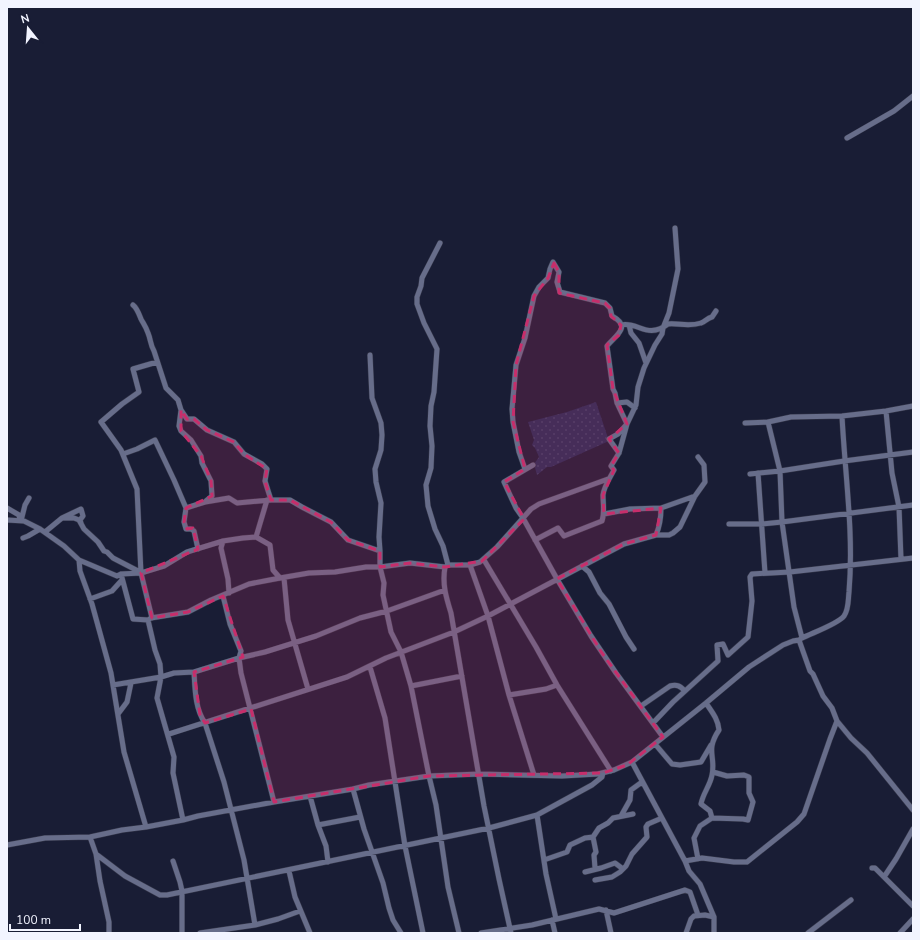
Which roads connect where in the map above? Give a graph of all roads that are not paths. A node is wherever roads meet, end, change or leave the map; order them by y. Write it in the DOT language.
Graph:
graph roads {
  1 [pos="913,96"];
  2 [pos="847,138"];
  3 [pos="675,228"];
  4 [pos="440,242"];
  5 [pos="133,305"];
  6 [pos="716,311"];
  7 [pos="622,325"];
  8 [pos="629,325"];
  9 [pos="663,328"];
  10 [pos="370,355"];
  11 [pos="156,362"];
  12 [pos="646,363"];
  13 [pos="617,403"];
  14 [pos="913,406"];
  15 [pos="635,408"];
  16 [pos="181,410"];
  17 [pos="886,411"];
  18 [pos="842,416"];
  19 [pos="768,422"];
  20 [pos="745,423"];
  21 [pos="627,424"];
  22 [pos="913,452"];
  23 [pos="619,453"];
  24 [pos="123,454"];
  25 [pos="890,455"];
  26 [pos="698,458"];
  27 [pos="844,460"];
  28 [pos="533,465"];
  29 [pos="525,469"];
  30 [pos="780,471"];
  31 [pos="758,473"];
  32 [pos="750,474"];
  33 [pos="608,479"];
  34 [pos="695,496"];
  35 [pos="29,498"];
  36 [pos="269,500"];
  37 [pos="205,502"];
  38 [pos="913,505"];
  39 [pos="898,507"];
  40 [pos="7,508"];
  41 [pos="186,508"];
  42 [pos="662,508"];
  43 [pos="849,513"];
  44 [pos="604,514"];
  45 [pos="62,518"];
  46 [pos="523,518"];
  47 [pos="7,520"];
  48 [pos="20,521"];
  49 [pos="782,522"];
  50 [pos="81,524"];
  51 [pos="729,524"];
  52 [pos="761,524"];
  53 [pos="40,528"];
  54 [pos="45,532"];
  55 [pos="656,535"];
  56 [pos="256,537"];
  57 [pos="23,538"];
  58 [pos="535,540"];
  59 [pos="223,541"];
  60 [pos="198,550"];
  61 [pos="380,551"];
  62 [pos="913,558"];
  63 [pos="901,559"];
  64 [pos="79,560"];
  65 [pos="484,560"];
  66 [pos="470,565"];
  67 [pos="852,565"];
  68 [pos="447,566"];
  69 [pos="582,566"];
  70 [pos="380,567"];
  71 [pos="790,572"];
  72 [pos="141,573"];
  73 [pos="765,573"];
  74 [pos="121,574"];
  75 [pos="282,578"];
  76 [pos="557,579"];
  77 [pos="122,580"];
  78 [pos="445,590"];
  79 [pos="229,593"];
  80 [pos="223,596"];
  81 [pos="90,599"];
  82 [pos="510,604"];
  83 [pos="387,611"];
  84 [pos="488,616"];
  85 [pos="150,619"];
  86 [pos="454,632"];
  87 [pos="800,639"];
  88 [pos="294,643"];
  89 [pos="634,649"];
  90 [pos="401,652"];
  91 [pos="239,658"];
  92 [pos="370,666"];
  93 [pos="194,672"];
  94 [pos="462,676"];
  95 [pos="161,677"];
  96 [pos="131,683"];
  97 [pos="114,685"];
  98 [pos="557,685"];
  99 [pos="411,686"];
  100 [pos="308,689"];
  101 [pos="685,691"];
  102 [pos="509,695"];
  103 [pos="706,703"];
  104 [pos="641,706"];
  105 [pos="251,708"];
  106 [pos="118,714"];
  107 [pos="838,721"];
  108 [pos="205,723"];
  109 [pos="653,723"];
  110 [pos="168,734"];
  111 [pos="663,737"];
  112 [pos="712,742"];
  113 [pos="655,744"];
  114 [pos="632,762"];
  115 [pos="611,771"];
  116 [pos="713,772"];
  117 [pos="603,773"];
  118 [pos="480,774"];
  119 [pos="429,776"];
  120 [pos="534,776"];
  121 [pos="395,782"];
  122 [pos="642,782"];
  123 [pos="353,789"];
  124 [pos="310,796"];
  125 [pos="274,802"];
  126 [pos="230,810"];
  127 [pos="913,810"];
  128 [pos="633,814"];
  129 [pos="537,815"];
  130 [pos="621,816"];
  131 [pos="360,817"];
  132 [pos="662,818"];
  133 [pos="712,818"];
  134 [pos="183,820"];
  135 [pos="318,825"];
  136 [pos="146,827"];
  137 [pos="489,828"];
  138 [pos="913,829"];
  139 [pos="90,836"];
  140 [pos="593,837"];
  141 [pos="441,838"];
  142 [pos="7,845"];
  143 [pos="405,846"];
  144 [pos="371,853"];
  145 [pos="96,854"];
  146 [pos="698,859"];
  147 [pos="544,860"];
  148 [pos="172,861"];
  149 [pos="685,861"];
  150 [pos="328,862"];
  151 [pos="595,868"];
  152 [pos="872,868"];
  153 [pos="623,869"];
  154 [pos="289,870"];
  155 [pos="585,872"];
  156 [pos="884,877"];
  157 [pos="247,878"];
  158 [pos="595,880"];
  159 [pos="182,892"];
  160 [pos="913,896"];
  161 [pos="851,900"];
  162 [pos="908,901"];
  163 [pos="913,906"];
  164 [pos="606,910"];
  165 [pos="300,911"];
  166 [pos="698,915"];
  167 [pos="714,917"];
  168 [pos="554,919"];
  169 [pos="913,919"];
  170 [pos="252,925"];
  171 [pos="511,931"];
  172 [pos="714,932"];
  173 [pos="109,933"];
  174 [pos="182,933"];
  175 [pos="200,933"];
  176 [pos="246,933"];
  177 [pos="310,933"];
  178 [pos="401,933"];
  179 [pos="422,933"];
  180 [pos="459,933"];
  181 [pos="481,933"];
  182 [pos="555,933"];
  183 [pos="611,933"];
  184 [pos="686,933"];
  185 [pos="808,933"];
  186 [pos="900,933"];
  1 -- 2 [label="street"];
  3 -- 9 [label="street"];
  4 -- 68 [label="street"];
  5 -- 11 [label="street"];
  6 -- 9 [label="street"];
  7 -- 8 [label="street"];
  7 -- 13 [label="street"];
  7 -- 29 [label="street"];
  8 -- 9 [label="street"];
  8 -- 12 [label="street"];
  9 -- 12 [label="street"];
  10 -- 61 [label="street"];
  11 -- 16 [label="street"];
  11 -- 24 [label="street"];
  12 -- 15 [label="street"];
  13 -- 15 [label="street"];
  13 -- 21 [label="street"];
  14 -- 17 [label="street"];
  15 -- 21 [label="street"];
  16 -- 36 [label="street"];
  16 -- 37 [label="street"];
  17 -- 18 [label="street"];
  17 -- 25 [label="street"];
  18 -- 19 [label="street"];
  18 -- 27 [label="street"];
  19 -- 20 [label="street"];
  19 -- 30 [label="street"];
  21 -- 23 [label="street"];
  21 -- 23 [label="street"];
  22 -- 25 [label="street"];
  23 -- 33 [label="street"];
  24 -- 41 [label="street"];
  24 -- 72 [label="street"];
  25 -- 27 [label="street"];
  25 -- 39 [label="street"];
  26 -- 34 [label="street"];
  27 -- 30 [label="street"];
  27 -- 43 [label="street"];
  28 -- 29 [label="street"];
  29 -- 46 [label="street"];
  30 -- 31 [label="street"];
  30 -- 49 [label="street"];
  31 -- 32 [label="street"];
  31 -- 52 [label="street"];
  33 -- 44 [label="street"];
  33 -- 46 [label="street"];
  34 -- 42 [label="street"];
  34 -- 55 [label="street"];
  35 -- 48 [label="street"];
  36 -- 37 [label="street"];
  36 -- 56 [label="street"];
  36 -- 61 [label="street"];
  37 -- 41 [label="street"];
  38 -- 39 [label="street"];
  39 -- 43 [label="street"];
  39 -- 63 [label="street"];
  40 -- 48 [label="street"];
  41 -- 60 [label="street"];
  42 -- 44 [label="street"];
  42 -- 55 [label="street"];
  43 -- 49 [label="street"];
  43 -- 67 [label="street"];
  44 -- 58 [label="street"];
  45 -- 50 [label="street"];
  45 -- 50 [label="street"];
  45 -- 54 [label="street"];
  46 -- 58 [label="street"];
  46 -- 65 [label="street"];
  47 -- 48 [label="street"];
  48 -- 53 [label="street"];
  49 -- 52 [label="street"];
  49 -- 71 [label="street"];
  50 -- 72 [label="street"];
  51 -- 52 [label="street"];
  52 -- 73 [label="street"];
  53 -- 54 [label="street"];
  53 -- 57 [label="street"];
  54 -- 64 [label="street"];
  55 -- 69 [label="street"];
  56 -- 59 [label="street"];
  56 -- 75 [label="street"];
  58 -- 76 [label="street"];
  59 -- 60 [label="street"];
  59 -- 79 [label="street"];
  60 -- 72 [label="street"];
  61 -- 70 [label="street"];
  62 -- 63 [label="street"];
  63 -- 67 [label="street"];
  64 -- 74 [label="street"];
  64 -- 81 [label="street"];
  65 -- 66 [label="street"];
  65 -- 82 [label="street"];
  66 -- 68 [label="street"];
  66 -- 84 [label="street"];
  67 -- 71 [label="street"];
  67 -- 87 [label="street"];
  68 -- 70 [label="street"];
  68 -- 78 [label="street"];
  69 -- 76 [label="street"];
  69 -- 89 [label="street"];
  70 -- 75 [label="street"];
  70 -- 83 [label="street"];
  71 -- 73 [label="street"];
  71 -- 87 [label="street"];
  72 -- 74 [label="street"];
  72 -- 85 [label="street"];
  73 -- 101 [label="street"];
  74 -- 77 [label="street"];
  75 -- 79 [label="street"];
  75 -- 88 [label="street"];
  76 -- 82 [label="street"];
  76 -- 104 [label="street"];
  77 -- 81 [label="street"];
  77 -- 85 [label="street"];
  78 -- 83 [label="street"];
  78 -- 86 [label="street"];
  79 -- 80 [label="street"];
  80 -- 85 [label="street"];
  80 -- 91 [label="street"];
  81 -- 97 [label="street"];
  82 -- 84 [label="street"];
  82 -- 98 [label="street"];
  83 -- 88 [label="street"];
  83 -- 90 [label="street"];
  84 -- 86 [label="street"];
  84 -- 102 [label="street"];
  85 -- 95 [label="street"];
  86 -- 90 [label="street"];
  86 -- 94 [label="street"];
  87 -- 103 [label="street"];
  87 -- 107 [label="street"];
  88 -- 91 [label="street"];
  88 -- 100 [label="street"];
  90 -- 92 [label="street"];
  90 -- 99 [label="street"];
  91 -- 93 [label="street"];
  91 -- 105 [label="street"];
  92 -- 100 [label="street"];
  92 -- 121 [label="street"];
  93 -- 95 [label="street"];
  93 -- 108 [label="street"];
  94 -- 99 [label="street"];
  94 -- 118 [label="street"];
  95 -- 96 [label="street"];
  95 -- 110 [label="street"];
  96 -- 97 [label="street"];
  96 -- 106 [label="street"];
  97 -- 106 [label="street"];
  98 -- 102 [label="street"];
  98 -- 115 [label="street"];
  99 -- 119 [label="street"];
  100 -- 105 [label="street"];
  101 -- 104 [label="street"];
  101 -- 109 [label="street"];
  102 -- 120 [label="street"];
  103 -- 111 [label="street"];
  103 -- 112 [label="street"];
  104 -- 109 [label="street"];
  105 -- 108 [label="street"];
  105 -- 125 [label="street"];
  106 -- 136 [label="street"];
  107 -- 127 [label="street"];
  107 -- 146 [label="street"];
  108 -- 110 [label="street"];
  108 -- 126 [label="street"];
  109 -- 111 [label="street"];
  110 -- 134 [label="street"];
  111 -- 113 [label="street"];
  112 -- 113 [label="street"];
  112 -- 116 [label="street"];
  113 -- 114 [label="street"];
  114 -- 115 [label="street"];
  114 -- 122 [label="street"];
  115 -- 117 [label="street"];
  116 -- 133 [label="street"];
  116 -- 133 [label="street"];
  117 -- 120 [label="street"];
  117 -- 129 [label="street"];
  118 -- 119 [label="street"];
  118 -- 120 [label="street"];
  118 -- 137 [label="street"];
  119 -- 121 [label="street"];
  119 -- 141 [label="street"];
  121 -- 123 [label="street"];
  121 -- 143 [label="street"];
  122 -- 130 [label="street"];
  122 -- 132 [label="street"];
  123 -- 124 [label="street"];
  123 -- 131 [label="street"];
  124 -- 125 [label="street"];
  124 -- 135 [label="street"];
  125 -- 126 [label="street"];
  126 -- 134 [label="street"];
  126 -- 157 [label="street"];
  128 -- 130 [label="street"];
  129 -- 137 [label="street"];
  129 -- 147 [label="street"];
  130 -- 140 [label="street"];
  131 -- 135 [label="street"];
  131 -- 144 [label="street"];
  132 -- 149 [label="street"];
  132 -- 153 [label="street"];
  133 -- 146 [label="street"];
  134 -- 136 [label="street"];
  135 -- 150 [label="street"];
  136 -- 139 [label="street"];
  137 -- 141 [label="street"];
  137 -- 171 [label="street"];
  138 -- 156 [label="street"];
  139 -- 142 [label="street"];
  139 -- 145 [label="street"];
  140 -- 147 [label="street"];
  140 -- 151 [label="street"];
  141 -- 143 [label="street"];
  141 -- 180 [label="street"];
  143 -- 144 [label="street"];
  143 -- 179 [label="street"];
  144 -- 150 [label="street"];
  144 -- 178 [label="street"];
  145 -- 159 [label="street"];
  145 -- 173 [label="street"];
  146 -- 149 [label="street"];
  147 -- 168 [label="street"];
  148 -- 159 [label="street"];
  149 -- 167 [label="street"];
  150 -- 154 [label="street"];
  151 -- 153 [label="street"];
  151 -- 155 [label="street"];
  152 -- 156 [label="street"];
  153 -- 158 [label="street"];
  154 -- 157 [label="street"];
  154 -- 165 [label="street"];
  156 -- 162 [label="street"];
  157 -- 159 [label="street"];
  157 -- 170 [label="street"];
  159 -- 174 [label="street"];
  160 -- 162 [label="street"];
  161 -- 185 [label="street"];
  162 -- 163 [label="street"];
  164 -- 166 [label="street"];
  164 -- 168 [label="street"];
  164 -- 183 [label="street"];
  165 -- 170 [label="street"];
  165 -- 177 [label="street"];
  166 -- 167 [label="street"];
  166 -- 184 [label="street"];
  167 -- 172 [label="street"];
  168 -- 171 [label="street"];
  168 -- 182 [label="street"];
  169 -- 186 [label="street"];
  170 -- 175 [label="street"];
  170 -- 176 [label="street"];
  171 -- 181 [label="street"];
}
